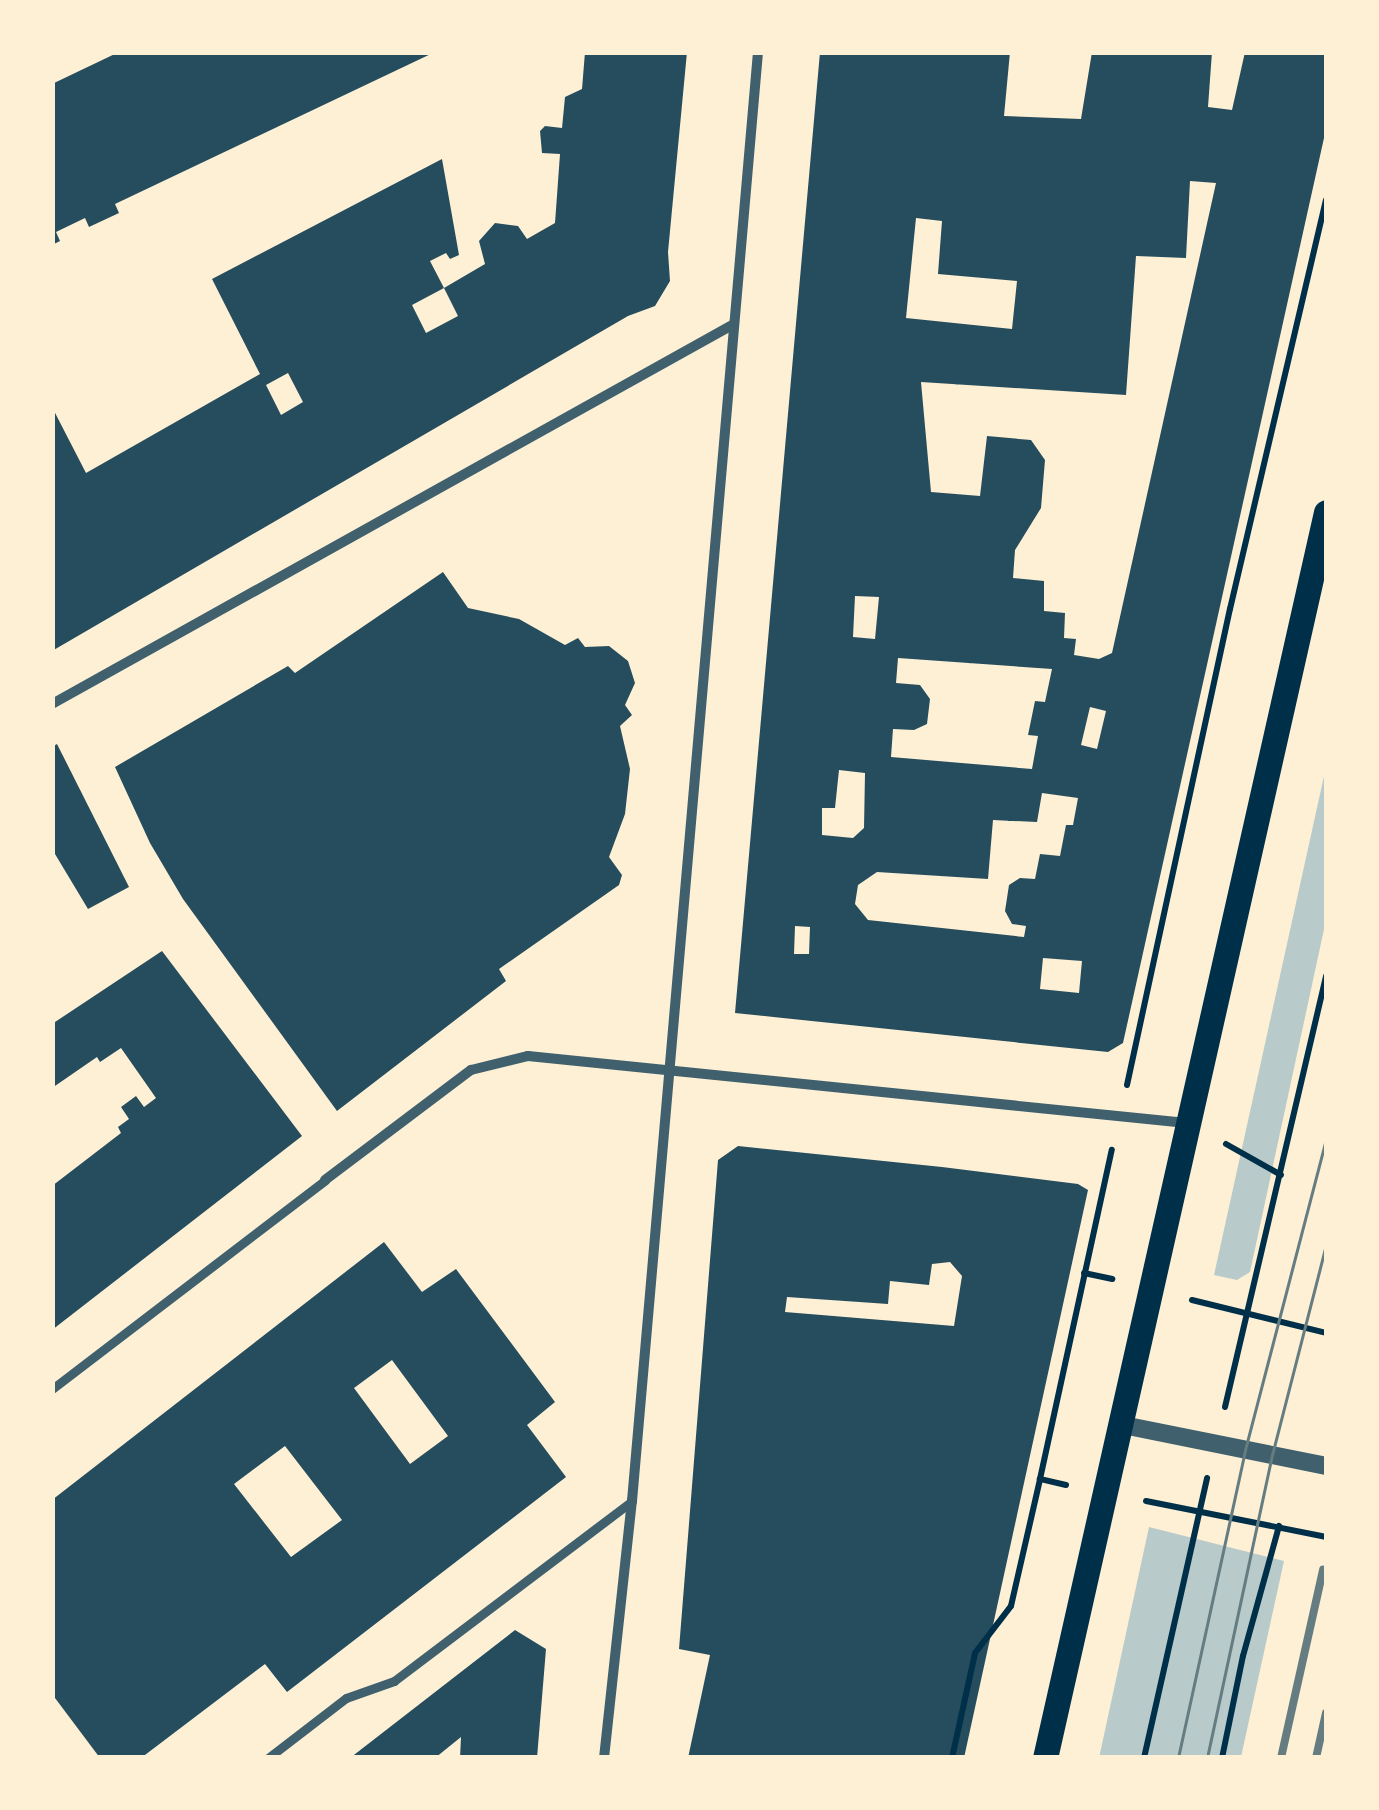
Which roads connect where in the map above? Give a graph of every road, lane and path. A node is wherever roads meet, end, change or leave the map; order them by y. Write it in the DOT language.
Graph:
graph roads {
  1 [pos="758,52"];
  2 [pos="1326,200"];
  3 [pos="732,325"];
  4 [pos="1326,512"];
  5 [pos="52,704"];
  6 [pos="1326,976"];
  7 [pos="669,1072"];
  8 [pos="1120,1116"];
  9 [pos="1188,1123"];
  10 [pos="1281,1175"];
  11 [pos="325,1180"];
  12 [pos="1153,1290"];
  13 [pos="1249,1316"];
  14 [pos="1326,1334"];
  15 [pos="52,1389"];
  16 [pos="1122,1425"];
  17 [pos="1215,1443"];
  18 [pos="1326,1466"];
  19 [pos="1040,1479"];
  20 [pos="632,1501"];
  21 [pos="1200,1510"];
  22 [pos="1279,1526"];
  23 [pos="1326,1537"];
  24 [pos="268,1758"];
  25 [pos="604,1758"];
  26 [pos="952,1758"];
  27 [pos="1045,1758"];
  28 [pos="1144,1758"];
  29 [pos="1222,1758"];
  1 -- 3 [label="street"];
  2 -- 8 [label="path"];
  3 -- 5 [label="street"];
  3 -- 7 [label="street"];
  4 -- 9 [label="main road"];
  6 -- 10 [label="path"];
  7 -- 8 [label="street"];
  7 -- 11 [label="street"];
  7 -- 20 [label="street"];
  8 -- 9 [label="street"];
  8 -- 12 [label="path"];
  9 -- 10 [label="path"];
  9 -- 12 [label="main road"];
  10 -- 13 [label="path"];
  11 -- 15 [label="street"];
  12 -- 13 [label="path"];
  12 -- 16 [label="main road"];
  13 -- 14 [label="path"];
  13 -- 17 [label="path"];
  16 -- 17 [label="street"];
  16 -- 27 [label="main road"];
  17 -- 18 [label="street"];
  17 -- 21 [label="path"];
  19 -- 26 [label="path"];
  20 -- 24 [label="street"];
  20 -- 25 [label="street"];
  21 -- 22 [label="path"];
  21 -- 28 [label="path"];
  22 -- 23 [label="path"];
  22 -- 29 [label="path"];
}
